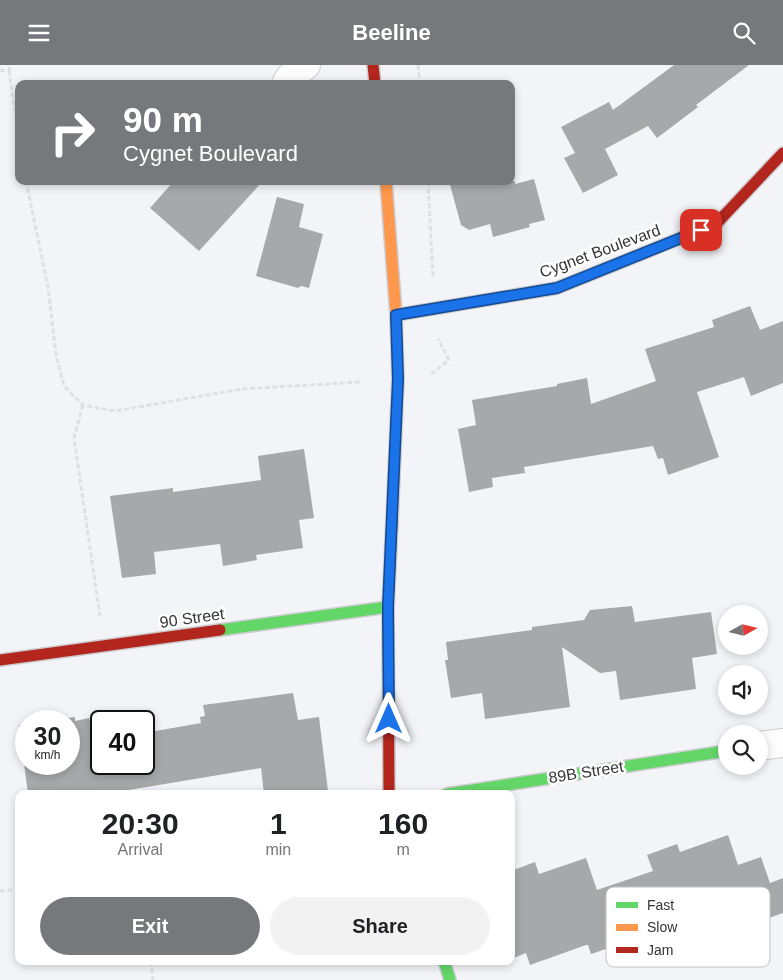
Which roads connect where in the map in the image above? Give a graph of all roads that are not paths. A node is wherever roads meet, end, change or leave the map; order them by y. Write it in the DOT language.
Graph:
graph roads {
  1 [pos="306,65"];
  2 [pos="373,65"];
  3 [pos="288,80"];
  4 [pos="375,80"];
  5 [pos="783,153"];
  6 [pos="386,185"];
  7 [pos="396,315"];
  8 [pos="388,607"];
  9 [pos="0,660"];
  10 [pos="783,743"];
  11 [pos="768,745"];
  12 [pos="718,752"];
  13 [pos="389,790"];
  14 [pos="473,790"];
  15 [pos="445,965"];
  16 [pos="450,980"];
  1 -- 3 [label="street"];
  2 -- 4 [label="street"];
  5 -- 7 [label="street, Cygnet Boulevard"];
  6 -- 7 [label="street"];
  7 -- 8 [label="street"];
  8 -- 9 [label="street, 90 Street"];
  8 -- 13 [label="street"];
  10 -- 11 [label="street"];
  12 -- 14 [label="street, 89B Street"];
  15 -- 16 [label="street"];
}
